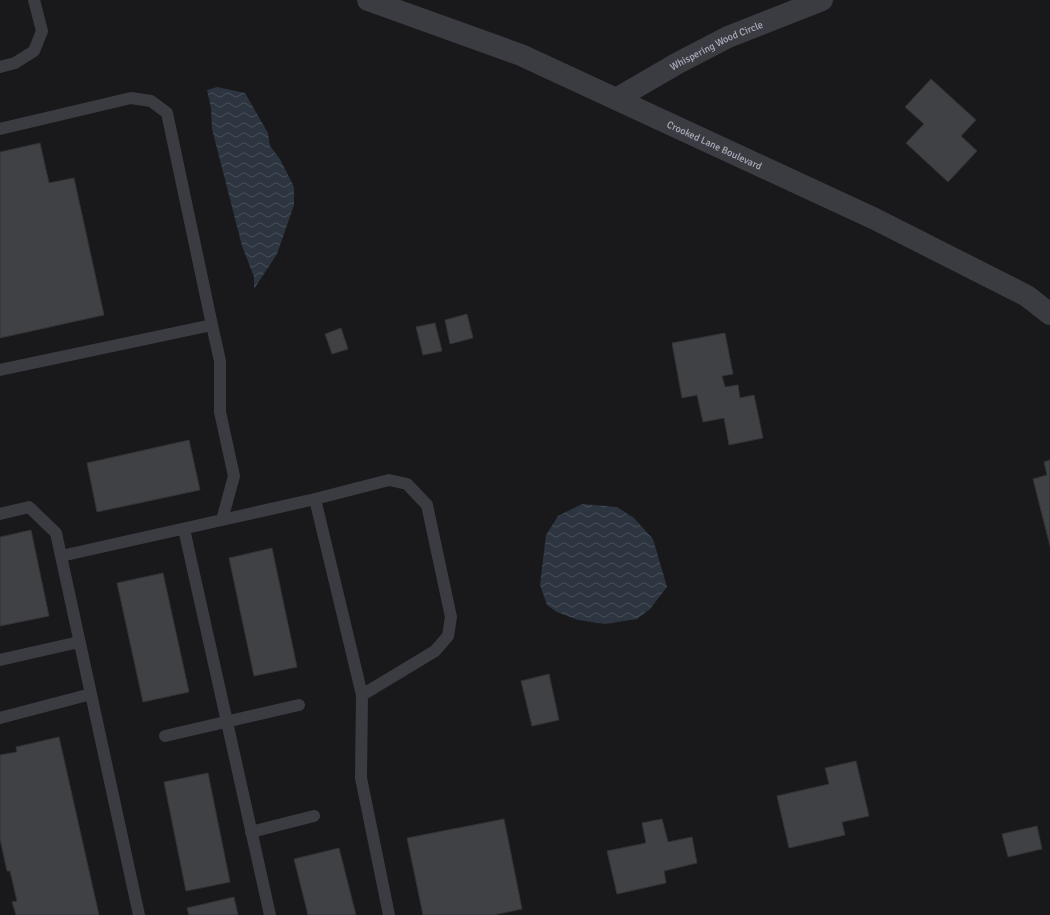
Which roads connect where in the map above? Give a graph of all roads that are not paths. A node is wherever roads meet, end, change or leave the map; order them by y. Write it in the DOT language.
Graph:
graph roads {
  1 [pos="34,0"];
  2 [pos="368,0"];
  3 [pos="822,0"];
  4 [pos="0,67"];
  5 [pos="616,99"];
  6 [pos="0,129"];
  7 [pos="1050,314"];
  8 [pos="212,325"];
  9 [pos="0,370"];
  10 [pos="316,499"];
  11 [pos="0,514"];
  12 [pos="222,520"];
  13 [pos="184,529"];
  14 [pos="61,556"];
  15 [pos="80,642"];
  16 [pos="0,660"];
  17 [pos="91,694"];
  18 [pos="362,696"];
  19 [pos="299,705"];
  20 [pos="0,718"];
  21 [pos="226,721"];
  22 [pos="165,736"];
  23 [pos="314,816"];
  24 [pos="251,832"];
  25 [pos="139,915"];
  26 [pos="270,915"];
  27 [pos="389,915"];
  1 -- 4 [label="lane"];
  2 -- 5 [label="street, Crooked Lane Boulevard"];
  3 -- 5 [label="street, Whispering Wood Circle"];
  5 -- 7 [label="street, Crooked Lane Boulevard"];
  6 -- 8 [label="lane"];
  8 -- 9 [label="lane"];
  8 -- 12 [label="lane"];
  10 -- 12 [label="lane"];
  10 -- 18 [label="lane"];
  10 -- 18 [label="lane"];
  11 -- 14 [label="lane"];
  12 -- 13 [label="lane"];
  13 -- 14 [label="lane"];
  13 -- 21 [label="lane"];
  14 -- 15 [label="lane"];
  15 -- 16 [label="lane"];
  15 -- 17 [label="lane"];
  17 -- 20 [label="lane"];
  17 -- 25 [label="lane"];
  18 -- 27 [label="lane"];
  19 -- 21 [label="lane"];
  21 -- 22 [label="lane"];
  21 -- 24 [label="lane"];
  23 -- 24 [label="lane"];
  24 -- 26 [label="lane"];
}
